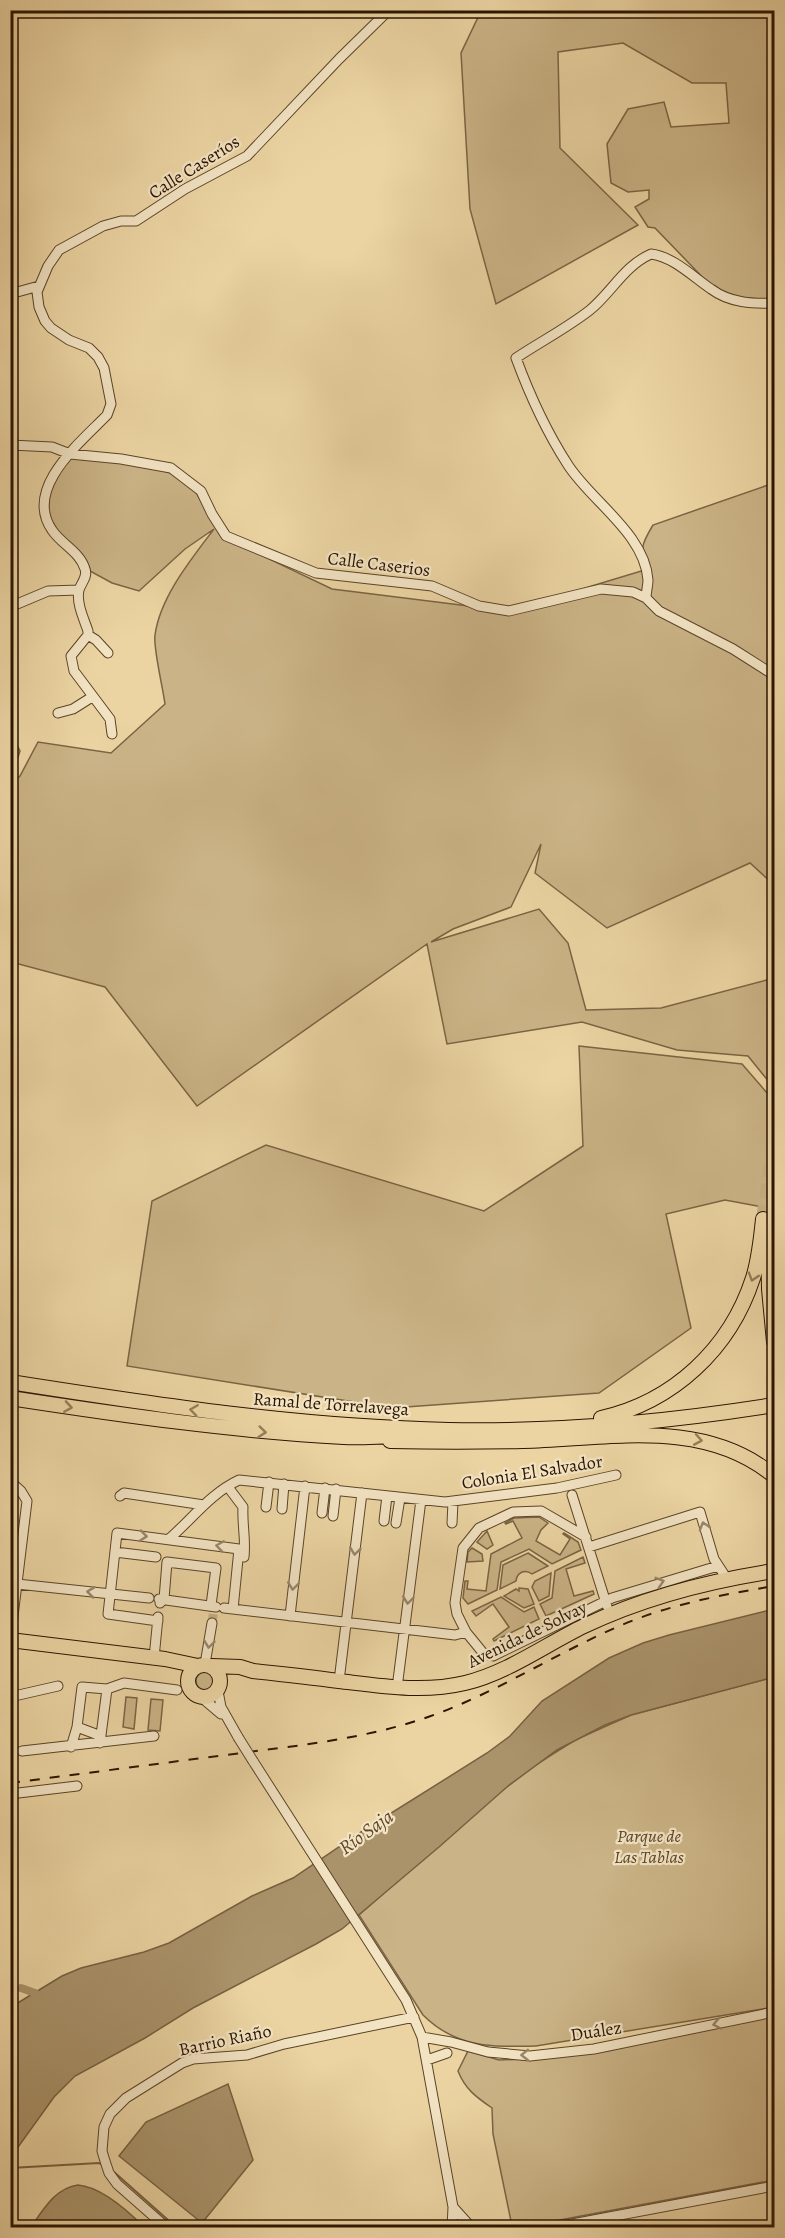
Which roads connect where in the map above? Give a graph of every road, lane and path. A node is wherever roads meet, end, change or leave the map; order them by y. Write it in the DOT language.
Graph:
graph roads {
  1 [pos="389,10"];
  2 [pos="39,286"];
  3 [pos="10,294"];
  4 [pos="774,303"];
  5 [pos="10,445"];
  6 [pos="70,454"];
  7 [pos="79,590"];
  8 [pos="646,598"];
  9 [pos="10,607"];
  10 [pos="88,635"];
  11 [pos="108,653"];
  12 [pos="774,675"];
  13 [pos="92,697"];
  14 [pos="58,714"];
  15 [pos="112,734"];
  16 [pos="774,1342"];
  17 [pos="10,1382"];
  18 [pos="774,1397"];
  19 [pos="10,1398"];
  20 [pos="774,1405"];
  21 [pos="774,1413"];
  22 [pos="702,1414"];
  23 [pos="273,1419"];
  24 [pos="346,1437"];
  25 [pos="616,1475"];
  26 [pos="774,1476"];
  27 [pos="10,1481"];
  28 [pos="269,1482"];
  29 [pos="284,1484"];
  30 [pos="305,1486"];
  31 [pos="228,1487"];
  32 [pos="326,1488"];
  33 [pos="336,1489"];
  34 [pos="362,1493"];
  35 [pos="572,1495"];
  36 [pos="120,1496"];
  37 [pos="387,1496"];
  38 [pos="400,1498"];
  39 [pos="421,1500"];
  40 [pos="453,1502"];
  41 [pos="204,1505"];
  42 [pos="266,1507"];
  43 [pos="282,1509"];
  44 [pos="322,1513"];
  45 [pos="333,1516"];
  46 [pos="384,1521"];
  47 [pos="396,1523"];
  48 [pos="452,1523"];
  49 [pos="586,1537"];
  50 [pos="169,1539"];
  51 [pos="589,1547"];
  52 [pos="115,1552"];
  53 [pos="163,1558"];
  54 [pos="718,1566"];
  55 [pos="774,1570"];
  56 [pos="727,1579"];
  57 [pos="17,1584"];
  58 [pos="110,1594"];
  59 [pos="157,1600"];
  60 [pos="221,1608"];
  61 [pos="608,1608"];
  62 [pos="290,1616"];
  63 [pos="346,1622"];
  64 [pos="212,1623"];
  65 [pos="404,1630"];
  66 [pos="466,1632"];
  67 [pos="10,1641"];
  68 [pos="159,1659"];
  69 [pos="205,1665"];
  70 [pos="253,1671"];
  71 [pos="339,1681"];
  72 [pos="58,1686"];
  73 [pos="182,1686"];
  74 [pos="219,1687"];
  75 [pos="397,1688"];
  76 [pos="106,1689"];
  77 [pos="10,1697"];
  78 [pos="201,1697"];
  79 [pos="227,1720"];
  80 [pos="77,1727"];
  81 [pos="154,1736"];
  82 [pos="101,1739"];
  83 [pos="71,1747"];
  84 [pos="22,1751"];
  85 [pos="77,1786"];
  86 [pos="10,1794"];
  87 [pos="774,2012"];
  88 [pos="414,2016"];
  89 [pos="422,2037"];
  90 [pos="447,2053"];
  91 [pos="427,2060"];
  92 [pos="774,2186"];
  93 [pos="453,2207"];
  94 [pos="471,2227"];
  95 [pos="167,2228"];
  96 [pos="452,2228"];
  97 [pos="459,2228"];
  98 [pos="551,2228"];
  1 -- 2 [label="street, Calle Caseríos"];
  2 -- 3 [label="street"];
  2 -- 6 [label="street"];
  4 -- 8 [label="street"];
  5 -- 6 [label="street, Calle Caserios"];
  6 -- 7 [label="street"];
  6 -- 8 [label="street, Calle Caserios"];
  7 -- 9 [label="street"];
  7 -- 10 [label="street"];
  8 -- 12 [label="street, Calle Caserios"];
  10 -- 11 [label="street"];
  10 -- 13 [label="street"];
  13 -- 14 [label="street"];
  13 -- 15 [label="street"];
  16 -- 23 [label="highway, one-way"];
  23 -- 17 [label="highway, Ramal de Torrelavega, one-way"];
  18 -- 22 [label="highway"];
  19 -- 24 [label="highway, Ramal de Torrelavega, one-way"];
  20 -- 22 [label="highway"];
  21 -- 24 [label="highway, Ramal de Torrelavega"];
  22 -- 23 [label="highway, Ramal de Torrelavega"];
  24 -- 26 [label="highway, one-way"];
  25 -- 40 [label="street, Colonia El Salvador"];
  27 -- 57 [label="street"];
  28 -- 29 [label="street, Colonia El Salvador"];
  28 -- 31 [label="street, Colonia El Salvador"];
  28 -- 42 [label="street"];
  29 -- 30 [label="street, Colonia El Salvador"];
  29 -- 43 [label="street"];
  30 -- 32 [label="street, Colonia El Salvador"];
  30 -- 62 [label="street, one-way"];
  31 -- 41 [label="street, Colonia El Salvador"];
  31 -- 60 [label="street"];
  32 -- 33 [label="street, Colonia El Salvador"];
  32 -- 44 [label="street"];
  33 -- 34 [label="street, Colonia El Salvador"];
  33 -- 45 [label="street"];
  34 -- 37 [label="street, Colonia El Salvador"];
  34 -- 63 [label="street, one-way"];
  35 -- 49 [label="street"];
  36 -- 41 [label="street"];
  37 -- 38 [label="street, Colonia El Salvador"];
  37 -- 46 [label="street"];
  38 -- 39 [label="street, Colonia El Salvador"];
  38 -- 47 [label="street"];
  39 -- 40 [label="street, Colonia El Salvador"];
  39 -- 65 [label="street, one-way"];
  40 -- 48 [label="street, Colonia El Salvador"];
  41 -- 50 [label="street, Colonia El Salvador"];
  49 -- 51 [label="street"];
  49 -- 66 [label="street"];
  52 -- 50 [label="street, one-way"];
  60 -- 50 [label="street, one-way"];
  54 -- 51 [label="street, one-way"];
  51 -- 61 [label="street"];
  52 -- 53 [label="street"];
  52 -- 58 [label="street"];
  54 -- 56 [label="street"];
  61 -- 54 [label="street, one-way"];
  55 -- 56 [label="highway, Avenida de Solvay"];
  56 -- 61 [label="highway, Avenida de Solvay"];
  58 -- 57 [label="street, one-way"];
  57 -- 67 [label="street"];
  58 -- 59 [label="street"];
  58 -- 68 [label="street"];
  59 -- 60 [label="street"];
  59 -- 60 [label="street"];
  60 -- 62 [label="street"];
  61 -- 66 [label="street"];
  61 -- 75 [label="highway, Avenida de Solvay"];
  62 -- 63 [label="street"];
  63 -- 65 [label="street"];
  63 -- 71 [label="street"];
  64 -- 69 [label="street, one-way"];
  65 -- 66 [label="street"];
  65 -- 75 [label="street"];
  67 -- 68 [label="highway, Avenida de Solvay"];
  68 -- 69 [label="highway, Avenida de Solvay"];
  68 -- 73 [label="highway"];
  69 -- 70 [label="highway, Avenida de Solvay"];
  69 -- 73 [label="highway"];
  69 -- 74 [label="highway"];
  70 -- 71 [label="highway, Avenida de Solvay"];
  70 -- 74 [label="highway, Avenida de Solvay"];
  71 -- 75 [label="highway, Avenida de Solvay"];
  72 -- 77 [label="street"];
  73 -- 76 [label="street"];
  73 -- 78 [label="highway"];
  74 -- 78 [label="highway"];
  74 -- 79 [label="street"];
  76 -- 80 [label="street"];
  76 -- 82 [label="street"];
  78 -- 79 [label="street"];
  79 -- 88 [label="street, bridge"];
  80 -- 82 [label="street"];
  80 -- 83 [label="street"];
  81 -- 82 [label="street"];
  82 -- 83 [label="street"];
  83 -- 84 [label="street"];
  85 -- 86 [label="street"];
  87 -- 89 [label="street, Duález, one-way"];
  88 -- 89 [label="street"];
  88 -- 95 [label="street, Barrio Riaño"];
  89 -- 91 [label="street"];
  90 -- 91 [label="street"];
  91 -- 93 [label="street"];
  92 -- 98 [label="street"];
  93 -- 94 [label="street"];
  93 -- 96 [label="street"];
  94 -- 97 [label="street"];
}
